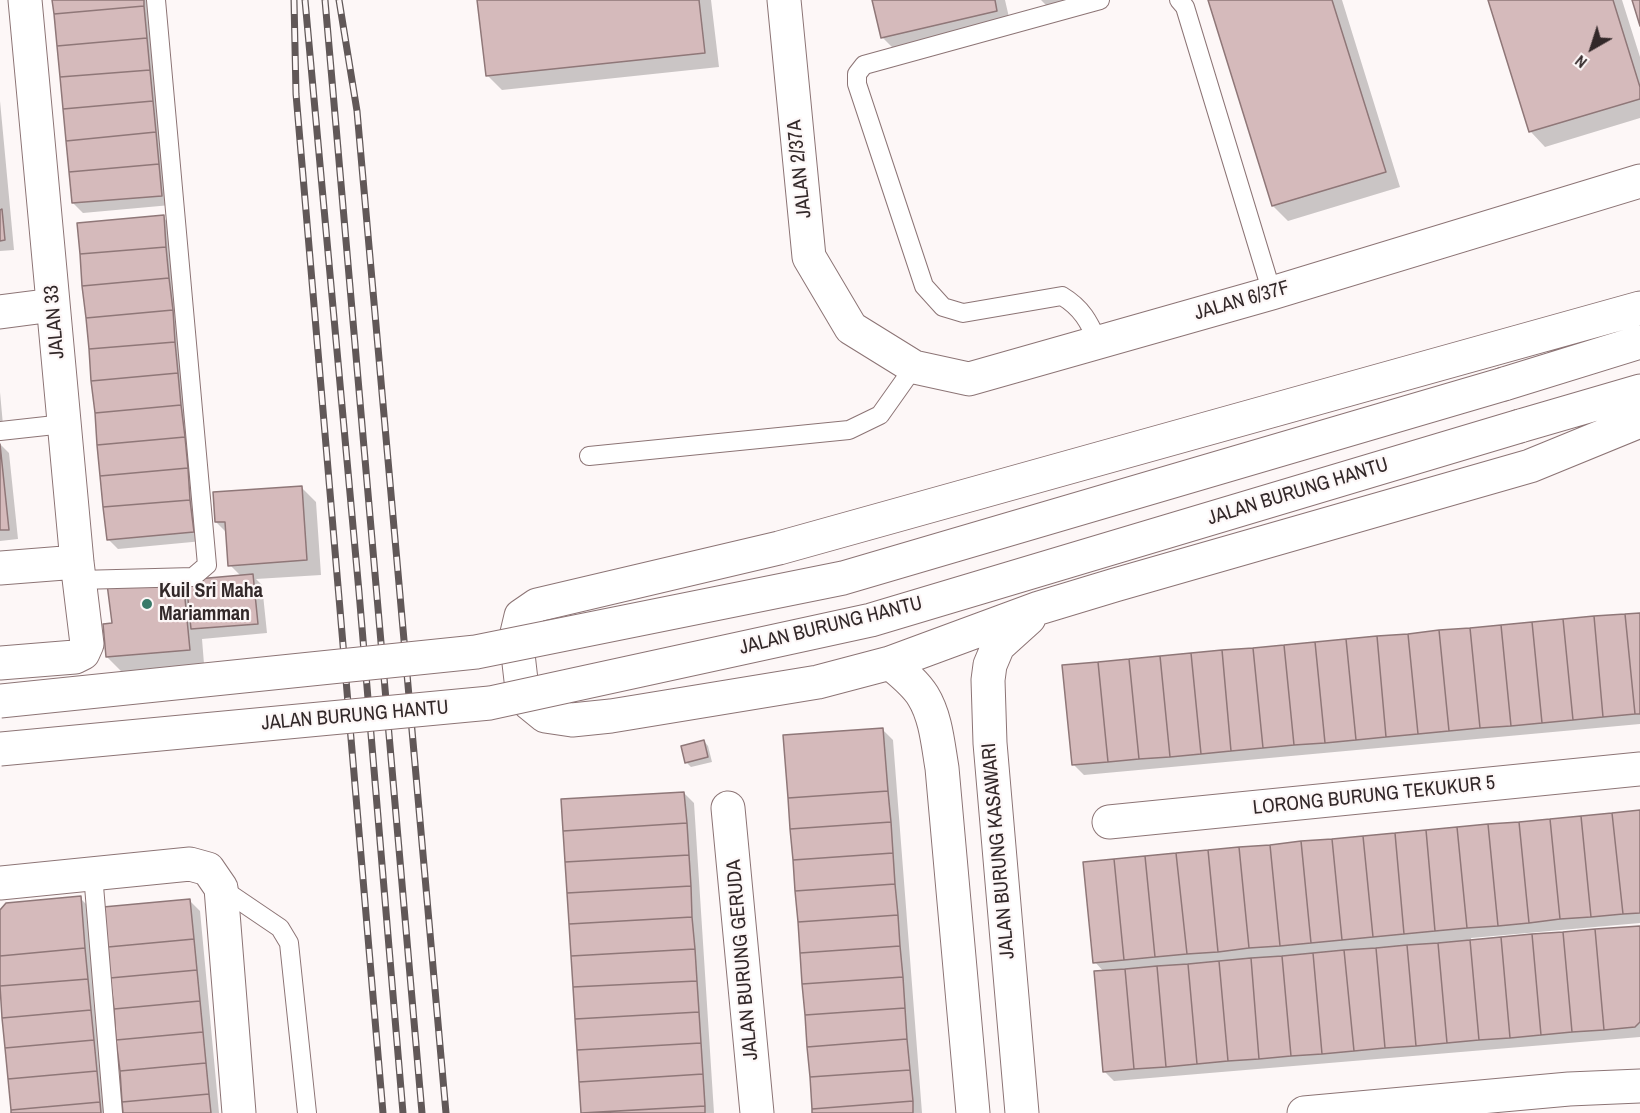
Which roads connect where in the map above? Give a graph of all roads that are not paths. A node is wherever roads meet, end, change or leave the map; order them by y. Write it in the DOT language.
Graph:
graph roads {
  1 [pos="25,0"];
  2 [pos="156,0"];
  3 [pos="784,0"];
  4 [pos="1100,0"];
  5 [pos="1179,0"];
  6 [pos="1640,181"];
  7 [pos="1272,292"];
  8 [pos="53,304"];
  9 [pos="1640,308"];
  10 [pos="0,312"];
  11 [pos="851,328"];
  12 [pos="1098,342"];
  13 [pos="1640,342"];
  14 [pos="914,368"];
  15 [pos="1640,391"];
  16 [pos="1640,421"];
  17 [pos="64,424"];
  18 [pos="0,431"];
  19 [pos="589,456"];
  20 [pos="0,568"];
  21 [pos="78,571"];
  22 [pos="1039,608"];
  23 [pos="0,663"];
  24 [pos="891,663"];
  25 [pos="0,701"];
  26 [pos="0,749"];
  27 [pos="1640,769"];
  28 [pos="728,807"];
  29 [pos="1109,822"];
  30 [pos="93,874"];
  31 [pos="0,883"];
  32 [pos="221,888"];
  33 [pos="1640,1086"];
  34 [pos="113,1113"];
  35 [pos="239,1113"];
  36 [pos="307,1113"];
  37 [pos="757,1113"];
  38 [pos="973,1113"];
  39 [pos="1022,1113"];
  40 [pos="1304,1113"];
  1 -- 8 [label="main road, JALAN 33"];
  2 -- 21 [label="lane"];
  3 -- 11 [label="main road, JALAN 2/37A"];
  4 -- 12 [label="lane"];
  5 -- 7 [label="lane"];
  6 -- 7 [label="main road, JALAN 6/37F"];
  7 -- 12 [label="main road, JALAN 6/37F"];
  8 -- 10 [label="main road"];
  8 -- 17 [label="main road, JALAN 33"];
  9 -- 24 [label="main road"];
  11 -- 14 [label="main road, JALAN 6/37F"];
  12 -- 14 [label="main road, JALAN 6/37F"];
  13 -- 25 [label="main road, bridge"];
  14 -- 19 [label="lane"];
  15 -- 26 [label="main road, JALAN BURUNG HANTU, bridge"];
  16 -- 22 [label="main road"];
  17 -- 18 [label="lane"];
  17 -- 21 [label="main road, JALAN 33"];
  20 -- 21 [label="main road"];
  21 -- 23 [label="main road, JALAN 33"];
  22 -- 24 [label="main road"];
  22 -- 39 [label="main road, JALAN BURUNG KASAWARI"];
  24 -- 38 [label="main road"];
  27 -- 29 [label="main road, LORONG BURUNG TEKUKUR 5"];
  28 -- 37 [label="main road, JALAN BURUNG GERUDA"];
  30 -- 31 [label="main road"];
  30 -- 32 [label="main road"];
  30 -- 34 [label="lane"];
  32 -- 35 [label="main road"];
  32 -- 36 [label="lane"];
  33 -- 40 [label="main road"];
}
